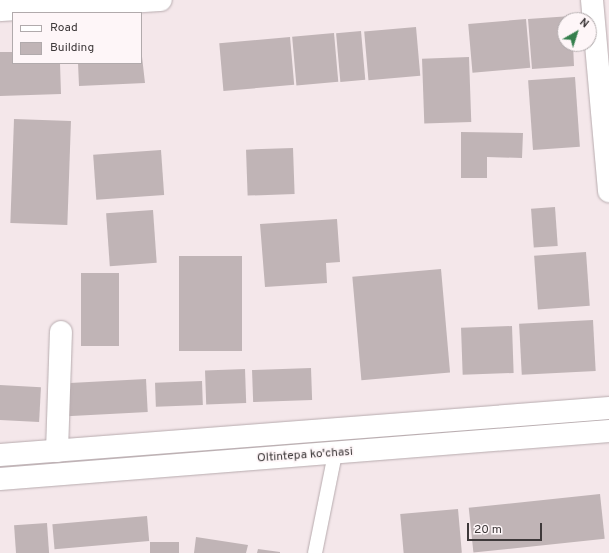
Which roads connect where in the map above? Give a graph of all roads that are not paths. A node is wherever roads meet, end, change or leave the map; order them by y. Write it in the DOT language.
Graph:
graph roads {
  1 [pos="161,0"];
  2 [pos="592,0"];
  3 [pos="0,10"];
  4 [pos="609,190"];
  5 [pos="61,332"];
  6 [pos="609,408"];
  7 [pos="609,431"];
  8 [pos="57,450"];
  9 [pos="335,454"];
  10 [pos="0,455"];
  11 [pos="0,479"];
  12 [pos="315,553"];
  1 -- 3 [label="main road"];
  2 -- 4 [label="main road"];
  5 -- 8 [label="main road"];
  6 -- 8 [label="main road, Oltintepa ko'chasi"];
  7 -- 9 [label="main road, Oltintepa ko'chasi"];
  8 -- 10 [label="main road, Oltintepa ko'chasi"];
  9 -- 11 [label="main road, Oltintepa ko'chasi"];
  9 -- 12 [label="lane"];
}
